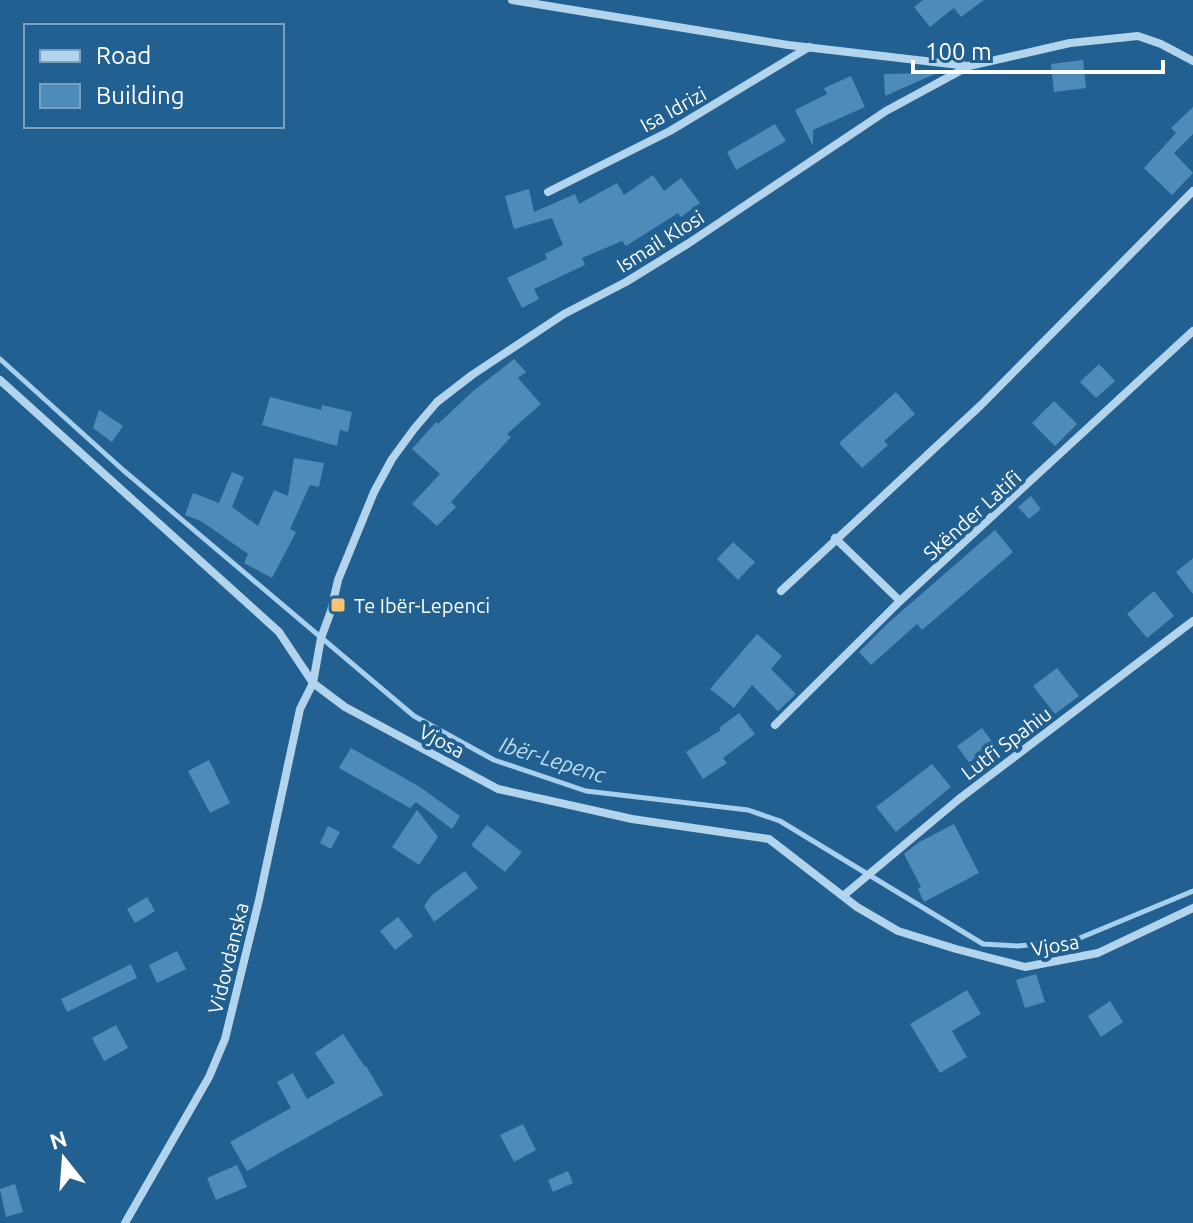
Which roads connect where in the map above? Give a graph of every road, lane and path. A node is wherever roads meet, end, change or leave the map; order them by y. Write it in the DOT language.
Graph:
graph roads {
  1 [pos="512,0"];
  2 [pos="809,47"];
  3 [pos="1193,61"];
  4 [pos="969,66"];
  5 [pos="1193,191"];
  6 [pos="548,192"];
  7 [pos="1193,331"];
  8 [pos="0,380"];
  9 [pos="835,538"];
  10 [pos="781,591"];
  11 [pos="900,601"];
  12 [pos="1193,621"];
  13 [pos="313,683"];
  14 [pos="775,725"];
  15 [pos="843,896"];
  16 [pos="1193,908"];
  17 [pos="125,1223"];
  1 -- 2 [label="street"];
  2 -- 4 [label="street"];
  2 -- 6 [label="street, Isa Idrizi"];
  3 -- 4 [label="street, Ismail Klosi"];
  4 -- 13 [label="street, Ismail Klosi"];
  5 -- 9 [label="street"];
  7 -- 11 [label="street, Skënder Latifi"];
  8 -- 13 [label="street, Vjosa"];
  9 -- 10 [label="street"];
  9 -- 11 [label="street"];
  11 -- 14 [label="street, Skënder Latifi"];
  12 -- 15 [label="street, Lutfi Spahiu"];
  13 -- 15 [label="street, Vjosa"];
  13 -- 17 [label="street, Vidovdanska"];
  15 -- 16 [label="street, Vjosa"];
}
